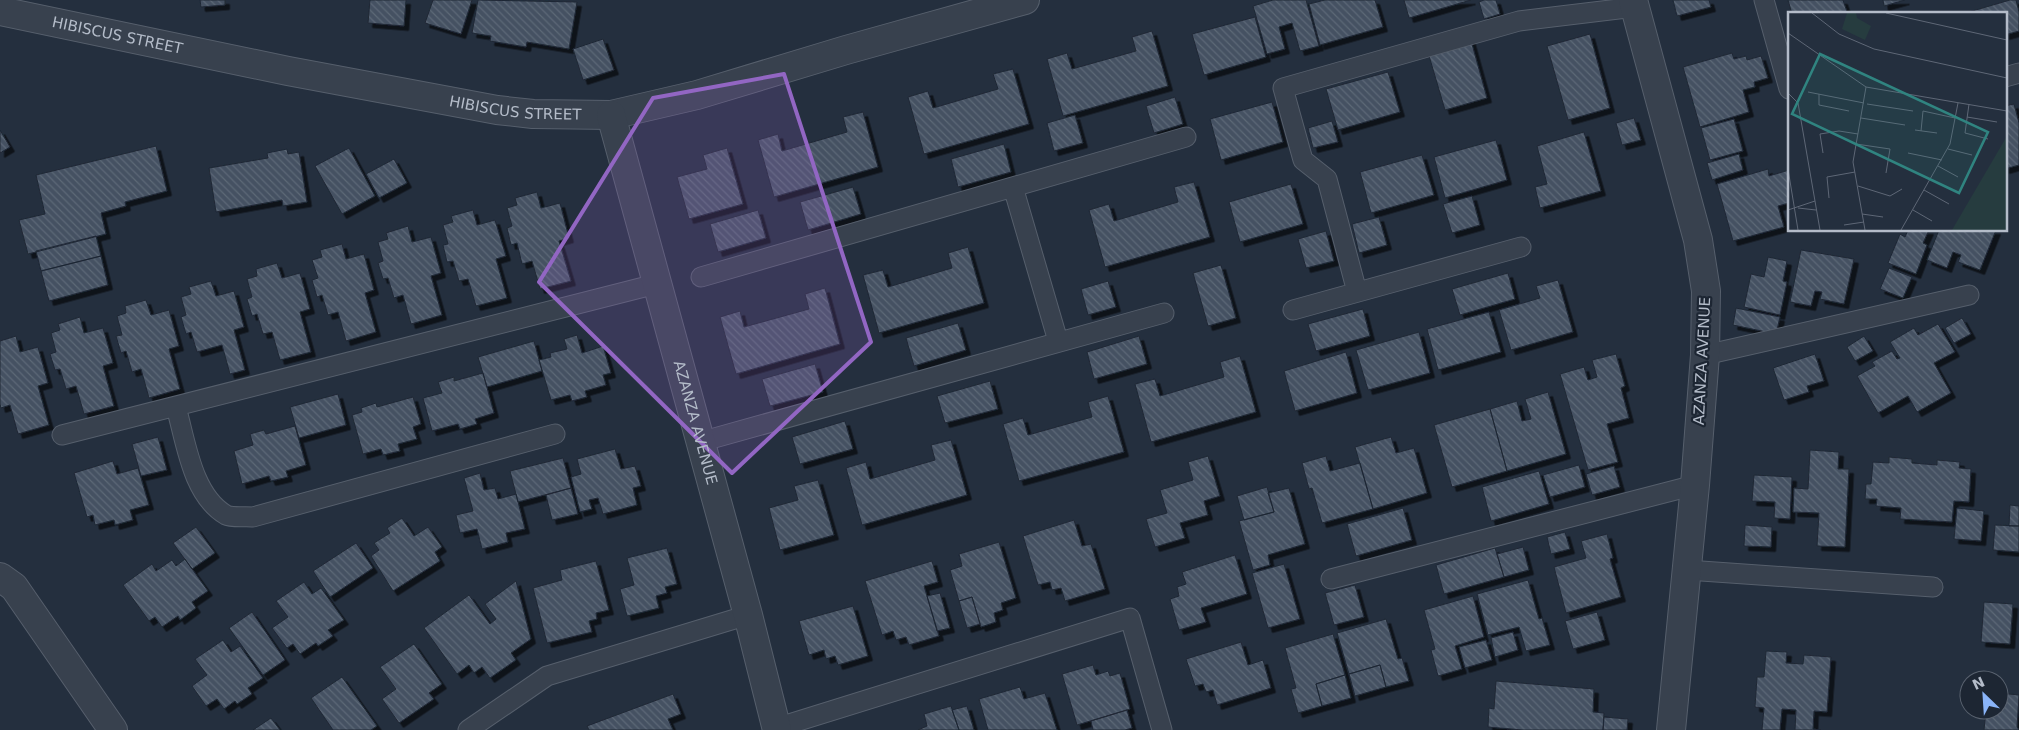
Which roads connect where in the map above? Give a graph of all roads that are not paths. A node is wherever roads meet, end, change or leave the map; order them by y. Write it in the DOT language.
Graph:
graph roads {
  1 [pos="1025,0"];
  2 [pos="1764,0"];
  3 [pos="1634,3"];
  4 [pos="0,11"];
  5 [pos="2019,73"];
  6 [pos="2006,77"];
  7 [pos="1788,85"];
  8 [pos="611,115"];
  9 [pos="1186,137"];
  10 [pos="1013,188"];
  11 [pos="1521,247"];
  12 [pos="701,277"];
  13 [pos="656,284"];
  14 [pos="1357,292"];
  15 [pos="1969,294"];
  16 [pos="1293,310"];
  17 [pos="1164,313"];
  18 [pos="1058,342"];
  19 [pos="1704,355"];
  20 [pos="176,407"];
  21 [pos="555,434"];
  22 [pos="62,435"];
  23 [pos="700,442"];
  24 [pos="1695,485"];
  25 [pos="1687,570"];
  26 [pos="0,577"];
  27 [pos="1331,579"];
  28 [pos="1933,587"];
  29 [pos="748,615"];
  30 [pos="777,729"];
  31 [pos="113,730"];
  32 [pos="468,730"];
  33 [pos="1162,730"];
  34 [pos="1671,730"];
  1 -- 8 [label="street, HIBISCUS STREET"];
  2 -- 7 [label="lane"];
  3 -- 14 [label="lane"];
  3 -- 19 [label="street, AZANZA AVENUE"];
  4 -- 8 [label="street, HIBISCUS STREET"];
  5 -- 6 [label="lane"];
  8 -- 13 [label="street, AZANZA AVENUE"];
  9 -- 10 [label="lane"];
  10 -- 12 [label="lane"];
  10 -- 18 [label="lane"];
  11 -- 14 [label="lane"];
  13 -- 20 [label="lane"];
  13 -- 23 [label="street, AZANZA AVENUE"];
  14 -- 16 [label="lane"];
  15 -- 19 [label="lane"];
  17 -- 18 [label="lane"];
  18 -- 23 [label="lane"];
  19 -- 24 [label="street, AZANZA AVENUE"];
  20 -- 21 [label="lane"];
  20 -- 22 [label="lane"];
  23 -- 29 [label="street, AZANZA AVENUE"];
  24 -- 25 [label="street, AZANZA AVENUE"];
  24 -- 27 [label="lane"];
  25 -- 28 [label="lane"];
  25 -- 34 [label="street, AZANZA AVENUE"];
  26 -- 31 [label="street"];
  29 -- 30 [label="street, AZANZA AVENUE"];
  29 -- 32 [label="lane"];
  30 -- 33 [label="lane"];
}
